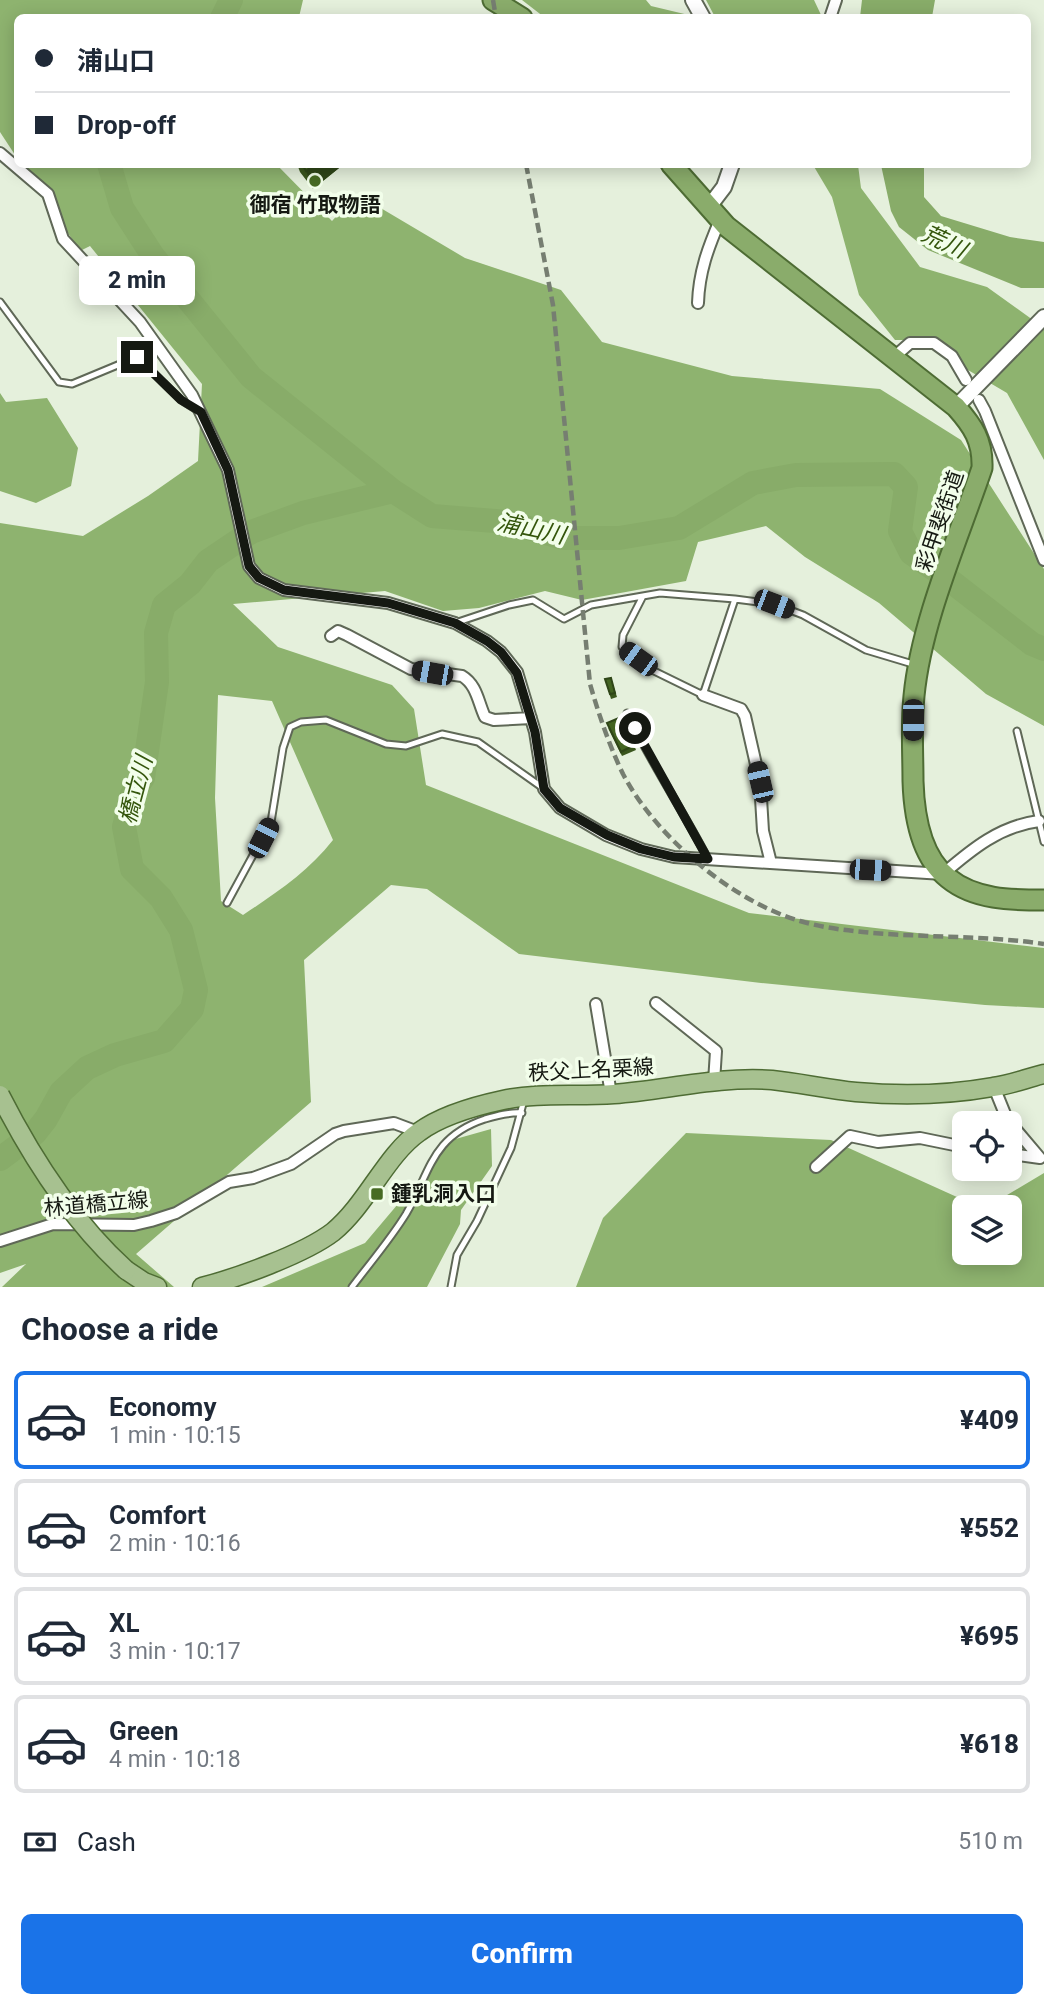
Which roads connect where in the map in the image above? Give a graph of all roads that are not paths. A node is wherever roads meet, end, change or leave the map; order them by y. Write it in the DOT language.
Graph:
graph roads {
  1 [pos="493,0"];
  2 [pos="516,14"];
  3 [pos="0,153"];
  4 [pos="14,165"];
  5 [pos="18,168"];
  6 [pos="674,168"];
  7 [pos="731,168"];
  8 [pos="714,214"];
  9 [pos="0,302"];
  10 [pos="698,303"];
  11 [pos="1044,317"];
  12 [pos="893,358"];
  13 [pos="966,380"];
  14 [pos="979,400"];
  15 [pos="956,407"];
  16 [pos="201,412"];
  17 [pos="1044,560"];
  18 [pos="643,596"];
  19 [pos="735,599"];
  20 [pos="455,623"];
  21 [pos="331,636"];
  22 [pos="919,666"];
  23 [pos="703,695"];
  24 [pos="627,713"];
  25 [pos="531,718"];
  26 [pos="1017,732"];
  27 [pos="544,789"];
  28 [pos="1039,821"];
  29 [pos="1044,842"];
  30 [pos="708,859"];
  31 [pos="771,863"];
  32 [pos="943,874"];
  33 [pos="1044,900"];
  34 [pos="227,903"];
  35 [pos="656,1003"];
  36 [pos="596,1004"];
  37 [pos="1044,1074"];
  38 [pos="714,1082"];
  39 [pos="994,1087"];
  40 [pos="611,1094"];
  41 [pos="0,1095"];
  42 [pos="523,1105"];
  43 [pos="1004,1111"];
  44 [pos="418,1132"];
  45 [pos="1022,1137"];
  46 [pos="952,1145"];
  47 [pos="1022,1156"];
  48 [pos="816,1167"];
  49 [pos="0,1241"];
  50 [pos="157,1287"];
  51 [pos="202,1287"];
  52 [pos="352,1287"];
  53 [pos="451,1287"];
  1 -- 2 [label="highway"];
  3 -- 4 [label="street"];
  5 -- 16 [label="street"];
  6 -- 8 [label="highway, 彩甲斐街道"];
  7 -- 8 [label="street"];
  8 -- 10 [label="street"];
  8 -- 12 [label="highway, 彩甲斐街道"];
  9 -- 16 [label="lane"];
  11 -- 15 [label="street"];
  12 -- 13 [label="street"];
  12 -- 15 [label="highway, 彩甲斐街道"];
  14 -- 17 [label="street"];
  15 -- 22 [label="highway, 彩甲斐街道"];
  16 -- 20 [label="street"];
  18 -- 19 [label="lane"];
  18 -- 20 [label="lane"];
  18 -- 23 [label="lane"];
  19 -- 22 [label="lane"];
  19 -- 23 [label="lane"];
  20 -- 25 [label="street"];
  21 -- 25 [label="street"];
  22 -- 32 [label="highway, 彩甲斐街道"];
  23 -- 31 [label="street"];
  24 -- 30 [label="lane"];
  25 -- 27 [label="street"];
  26 -- 28 [label="lane"];
  27 -- 30 [label="street"];
  27 -- 34 [label="lane"];
  28 -- 29 [label="lane"];
  28 -- 32 [label="street"];
  30 -- 31 [label="street"];
  31 -- 32 [label="street"];
  32 -- 33 [label="highway, 彩甲斐街道"];
  35 -- 38 [label="street"];
  36 -- 40 [label="street"];
  37 -- 39 [label="main road, 秩父上名栗線"];
  38 -- 39 [label="main road, 秩父上名栗線"];
  38 -- 40 [label="main road, 秩父上名栗線"];
  39 -- 43 [label="street"];
  40 -- 42 [label="main road, 秩父上名栗線"];
  41 -- 50 [label="main road, bridge"];
  42 -- 44 [label="main road, 秩父上名栗線"];
  42 -- 52 [label="lane"];
  42 -- 53 [label="lane"];
  44 -- 49 [label="street, 林道橋立線"];
  44 -- 51 [label="main road, 秩父上名栗線"];
  45 -- 47 [label="street"];
  46 -- 48 [label="street"];
}
